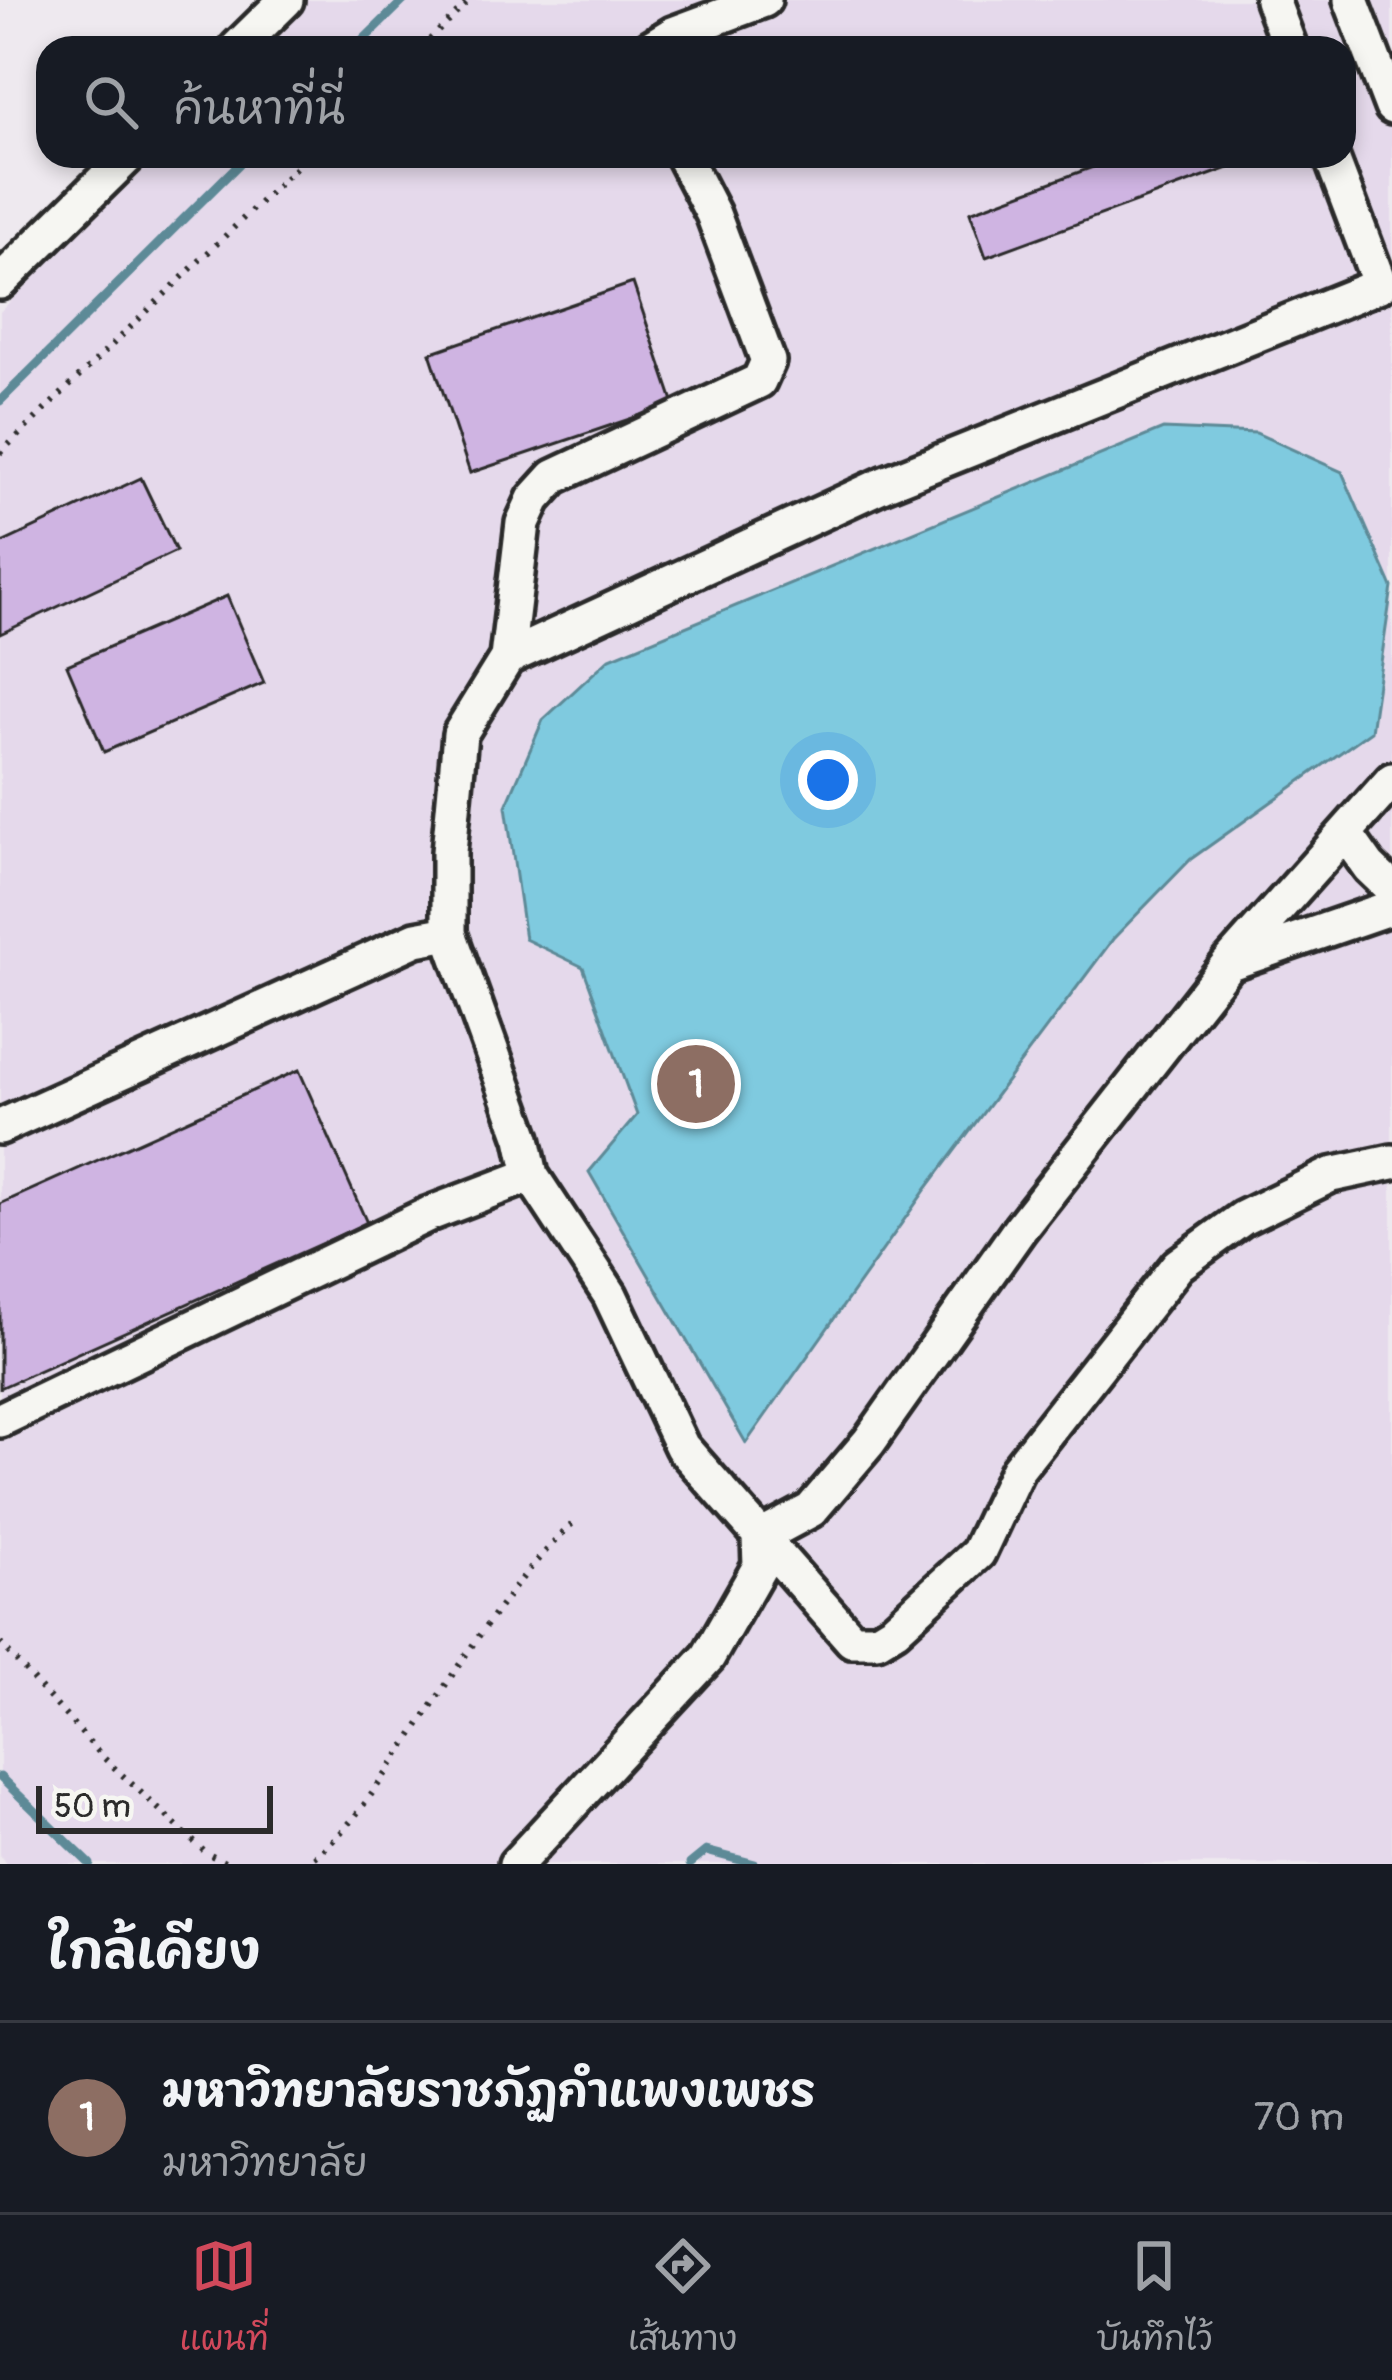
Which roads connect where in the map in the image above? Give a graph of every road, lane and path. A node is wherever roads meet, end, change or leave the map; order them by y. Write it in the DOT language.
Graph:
graph roads {
  1 [pos="286,0"];
  2 [pos="470,0"];
  3 [pos="764,0"];
  4 [pos="1272,0"];
  5 [pos="1351,0"];
  6 [pos="249,36"];
  7 [pos="433,36"];
  8 [pos="671,36"];
  9 [pos="1286,36"];
  10 [pos="1392,107"];
  11 [pos="116,168"];
  12 [pos="296,168"];
  13 [pos="689,168"];
  14 [pos="1336,168"];
  15 [pos="0,282"];
  16 [pos="1386,282"];
  17 [pos="0,453"];
  18 [pos="507,658"];
  19 [pos="1392,781"];
  20 [pos="1345,833"];
  21 [pos="1392,889"];
  22 [pos="1392,907"];
  23 [pos="449,933"];
  24 [pos="1228,964"];
  25 [pos="0,1127"];
  26 [pos="1392,1162"];
  27 [pos="531,1174"];
  28 [pos="0,1420"];
  29 [pos="572,1524"];
  30 [pos="759,1538"];
  31 [pos="0,1643"];
  32 [pos="230,1864"];
  33 [pos="304,1864"];
  34 [pos="516,1864"];
  1 -- 6 [label="street"];
  2 -- 7 [label="path"];
  3 -- 8 [label="street"];
  4 -- 9 [label="street"];
  5 -- 10 [label="street"];
  11 -- 15 [label="street"];
  12 -- 17 [label="path"];
  13 -- 18 [label="street"];
  14 -- 16 [label="street"];
  16 -- 18 [label="street"];
  18 -- 23 [label="street"];
  19 -- 20 [label="street"];
  20 -- 21 [label="street"];
  20 -- 24 [label="street"];
  22 -- 24 [label="street"];
  23 -- 25 [label="street"];
  23 -- 27 [label="street"];
  24 -- 30 [label="street"];
  26 -- 30 [label="street"];
  27 -- 28 [label="street"];
  27 -- 30 [label="street"];
  29 -- 33 [label="path"];
  30 -- 34 [label="street"];
  31 -- 32 [label="path"];
}
